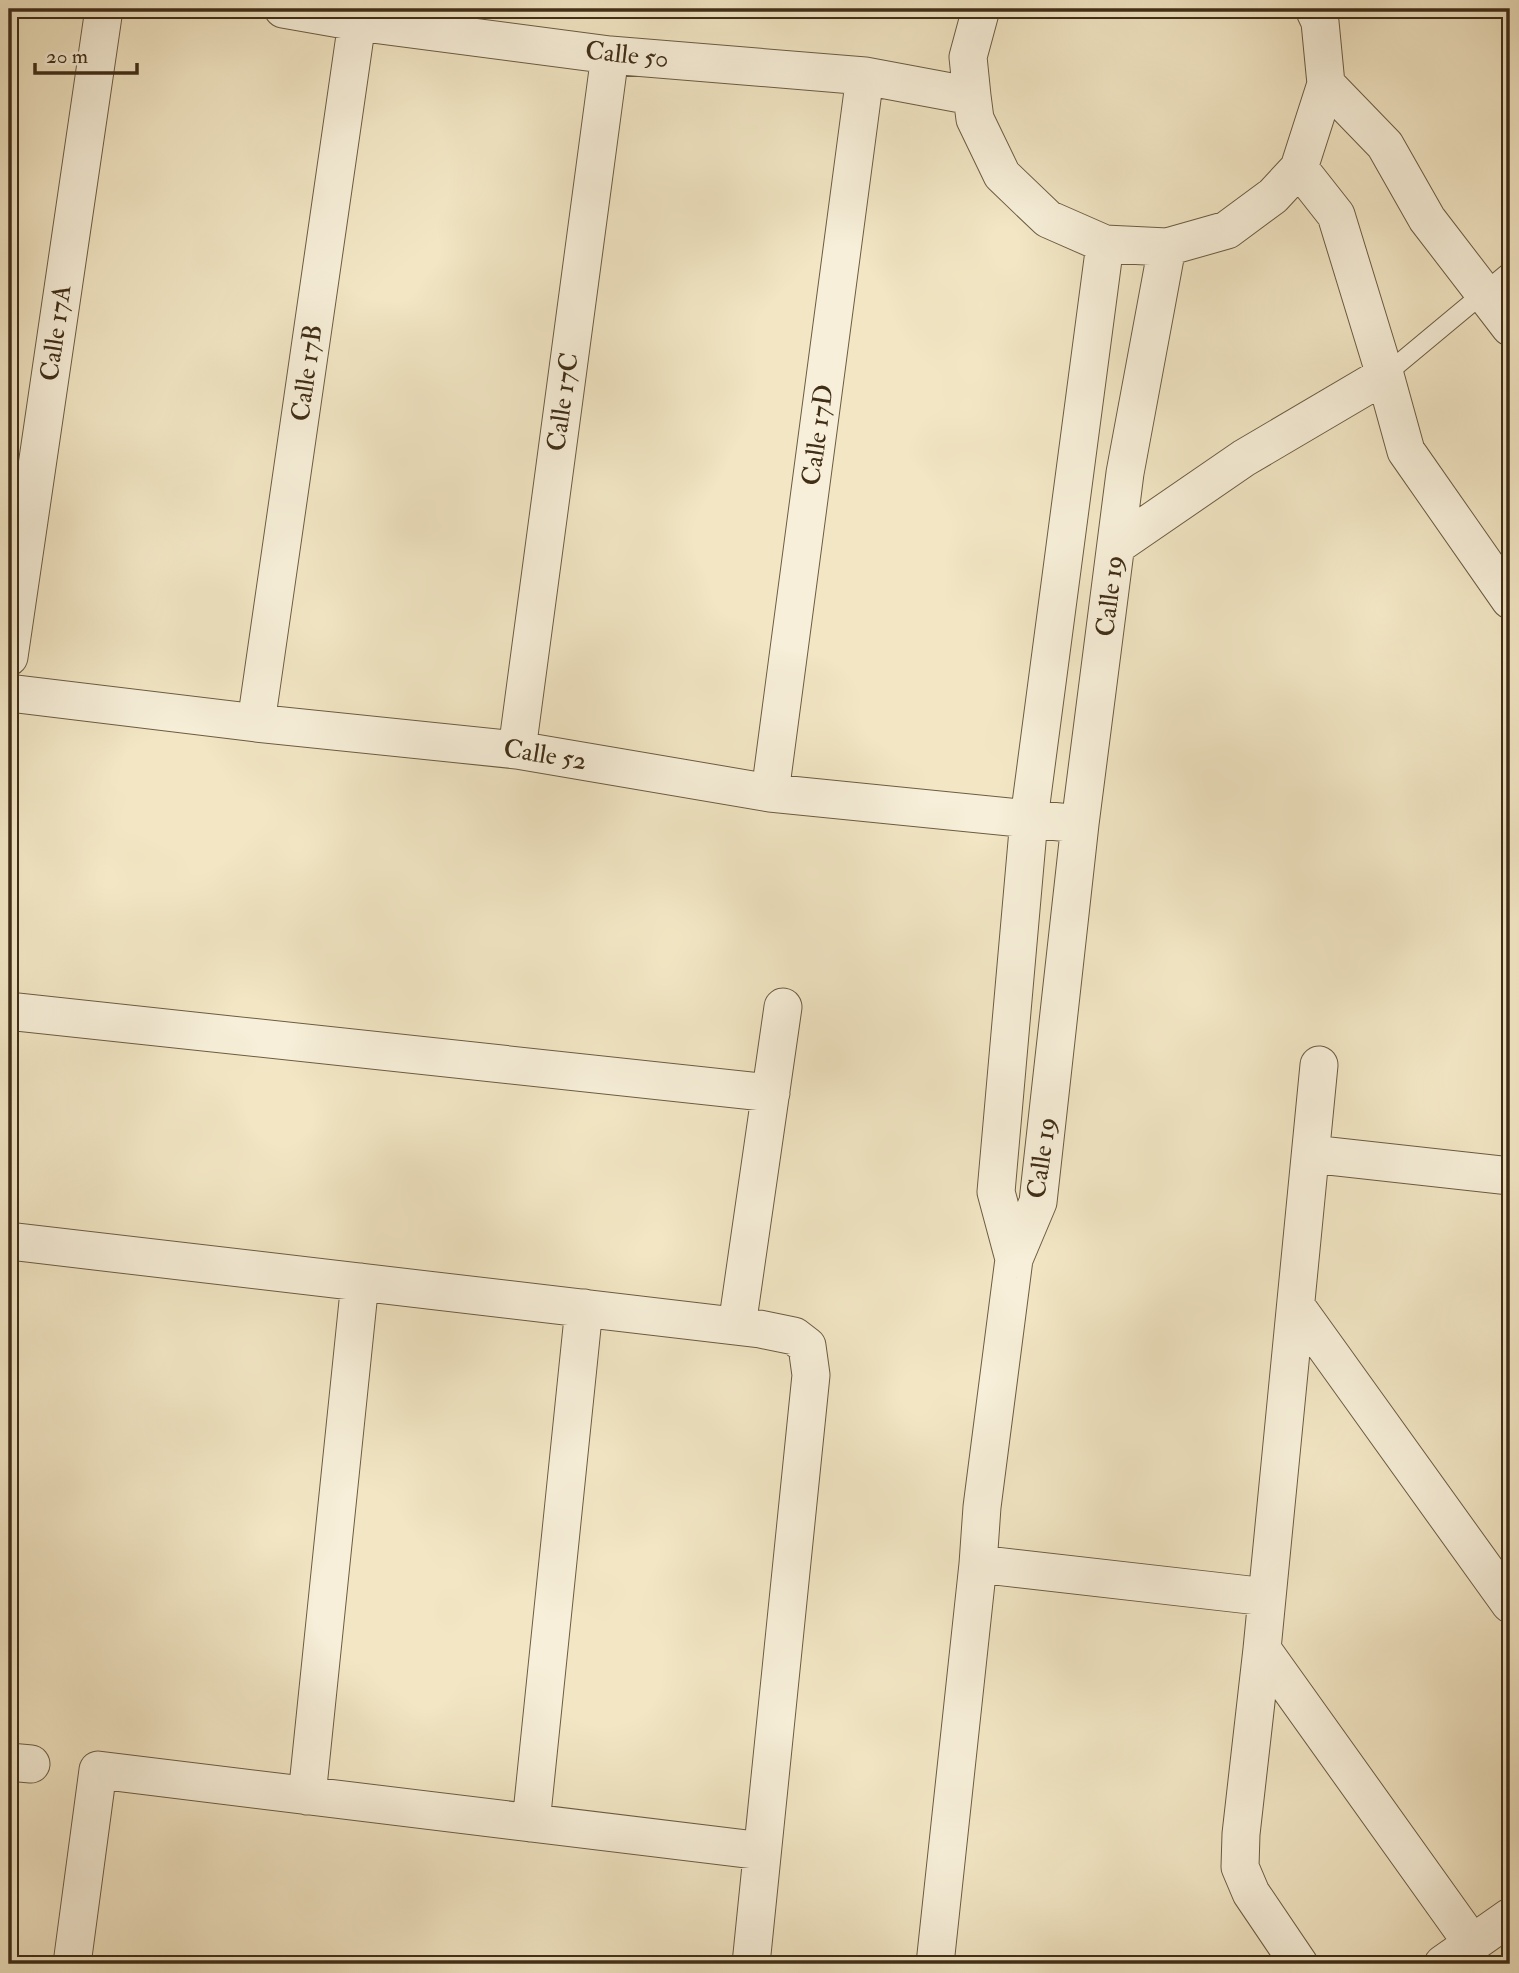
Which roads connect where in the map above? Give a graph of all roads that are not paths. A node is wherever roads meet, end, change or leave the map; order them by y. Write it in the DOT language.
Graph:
graph roads {
  1 [pos="104,9"];
  2 [pos="283,9"];
  3 [pos="982,9"];
  4 [pos="1314,9"];
  5 [pos="357,22"];
  6 [pos="610,55"];
  7 [pos="865,76"];
  8 [pos="1326,84"];
  9 [pos="972,96"];
  10 [pos="1299,168"];
  11 [pos="1105,244"];
  12 [pos="1167,247"];
  13 [pos="1498,282"];
  14 [pos="1510,327"];
  15 [pos="1385,375"];
  16 [pos="1116,546"];
  17 [pos="1510,600"];
  18 [pos="9,657"];
  19 [pos="9,693"];
  20 [pos="256,723"];
  21 [pos="517,750"];
  22 [pos="771,793"];
  23 [pos="1029,819"];
  24 [pos="1080,824"];
  25 [pos="783,1007"];
  26 [pos="9,1013"];
  27 [pos="1319,1065"];
  28 [pos="771,1093"];
  29 [pos="1311,1154"];
  30 [pos="1504,1184"];
  31 [pos="9,1241"];
  32 [pos="1014,1259"];
  33 [pos="360,1282"];
  34 [pos="1296,1306"];
  35 [pos="584,1308"];
  36 [pos="737,1326"];
  37 [pos="978,1564"];
  38 [pos="1267,1597"];
  39 [pos="1510,1604"];
  40 [pos="1262,1649"];
  41 [pos="307,1796"];
  42 [pos="531,1823"];
  43 [pos="762,1852"];
  44 [pos="1510,1917"];
  45 [pos="1472,1943"];
  46 [pos="72,1964"];
  47 [pos="751,1964"];
  48 [pos="935,1964"];
  49 [pos="1299,1964"];
  50 [pos="1443,1964"];
  1 -- 18 [label="street, Calle 17A"];
  2 -- 5 [label="street, Calle 50"];
  3 -- 9 [label="street"];
  4 -- 8 [label="street"];
  5 -- 6 [label="street, Calle 50"];
  5 -- 20 [label="street, Calle 17B"];
  6 -- 7 [label="street, Calle 50"];
  6 -- 21 [label="street, Calle 17C"];
  7 -- 9 [label="street, Calle 50"];
  7 -- 22 [label="street, Calle 17D"];
  8 -- 10 [label="street"];
  8 -- 13 [label="street"];
  9 -- 11 [label="street"];
  10 -- 12 [label="street"];
  10 -- 15 [label="street"];
  11 -- 12 [label="street"];
  11 -- 23 [label="street, Calle 19"];
  12 -- 16 [label="street, Calle 19"];
  13 -- 14 [label="street"];
  13 -- 15 [label="lane"];
  15 -- 16 [label="street"];
  15 -- 17 [label="street"];
  16 -- 24 [label="street, Calle 19"];
  19 -- 20 [label="street, Calle 52"];
  20 -- 21 [label="street, Calle 52"];
  21 -- 22 [label="street, Calle 52"];
  22 -- 23 [label="street, Calle 52"];
  23 -- 24 [label="street, Calle 52"];
  23 -- 32 [label="street, Calle 19"];
  24 -- 32 [label="street, Calle 19"];
  25 -- 28 [label="street"];
  26 -- 28 [label="street"];
  27 -- 29 [label="street"];
  28 -- 36 [label="street"];
  29 -- 30 [label="street"];
  29 -- 34 [label="street"];
  31 -- 33 [label="street"];
  32 -- 37 [label="street"];
  33 -- 35 [label="street"];
  33 -- 41 [label="street"];
  34 -- 38 [label="street"];
  34 -- 39 [label="street"];
  35 -- 36 [label="street"];
  35 -- 42 [label="street"];
  36 -- 43 [label="street"];
  37 -- 38 [label="street"];
  37 -- 48 [label="street"];
  38 -- 40 [label="street"];
  40 -- 45 [label="street"];
  40 -- 49 [label="street"];
  41 -- 42 [label="street"];
  41 -- 46 [label="street"];
  42 -- 43 [label="street"];
  43 -- 47 [label="street"];
  44 -- 45 [label="street"];
  45 -- 50 [label="street"];
}
